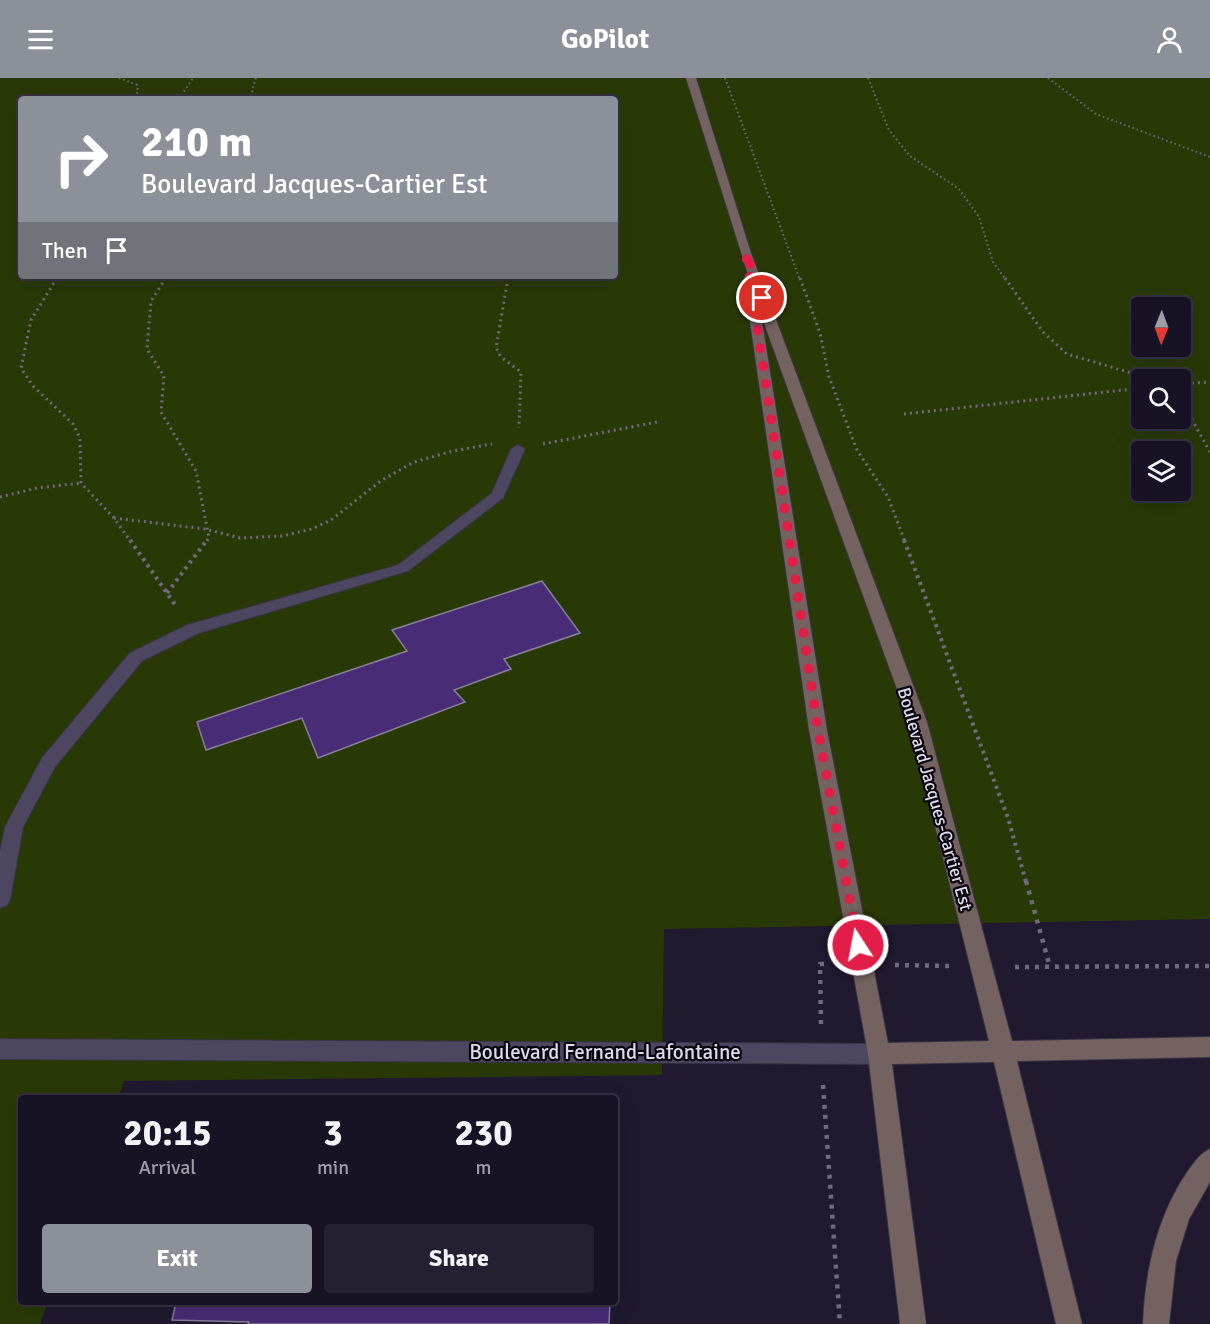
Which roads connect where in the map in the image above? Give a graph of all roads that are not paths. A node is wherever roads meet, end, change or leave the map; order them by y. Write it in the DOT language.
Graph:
graph roads {
  1 [pos="691,78"];
  2 [pos="746,253"];
  3 [pos="518,448"];
  4 [pos="0,900"];
  5 [pos="1210,1047"];
  6 [pos="0,1049"];
  7 [pos="1003,1051"];
  8 [pos="879,1054"];
  9 [pos="1210,1161"];
  10 [pos="913,1324"];
  11 [pos="1069,1324"];
  12 [pos="1156,1324"];
  1 -- 2 [label="main road, Boulevard Jacques-Cartier Est"];
  2 -- 7 [label="main road, Boulevard Jacques-Cartier Est"];
  2 -- 8 [label="main road, Boulevard Jacques-Cartier Est"];
  3 -- 4 [label="lane"];
  5 -- 7 [label="main road, Boulevard Fernand-Lafontaine"];
  6 -- 8 [label="street, Boulevard Fernand-Lafontaine"];
  7 -- 8 [label="main road, Boulevard Fernand-Lafontaine"];
  7 -- 11 [label="main road, Boulevard Jacques-Cartier Est"];
  8 -- 10 [label="main road, Boulevard Jacques-Cartier Est"];
  9 -- 12 [label="main road"];
}
